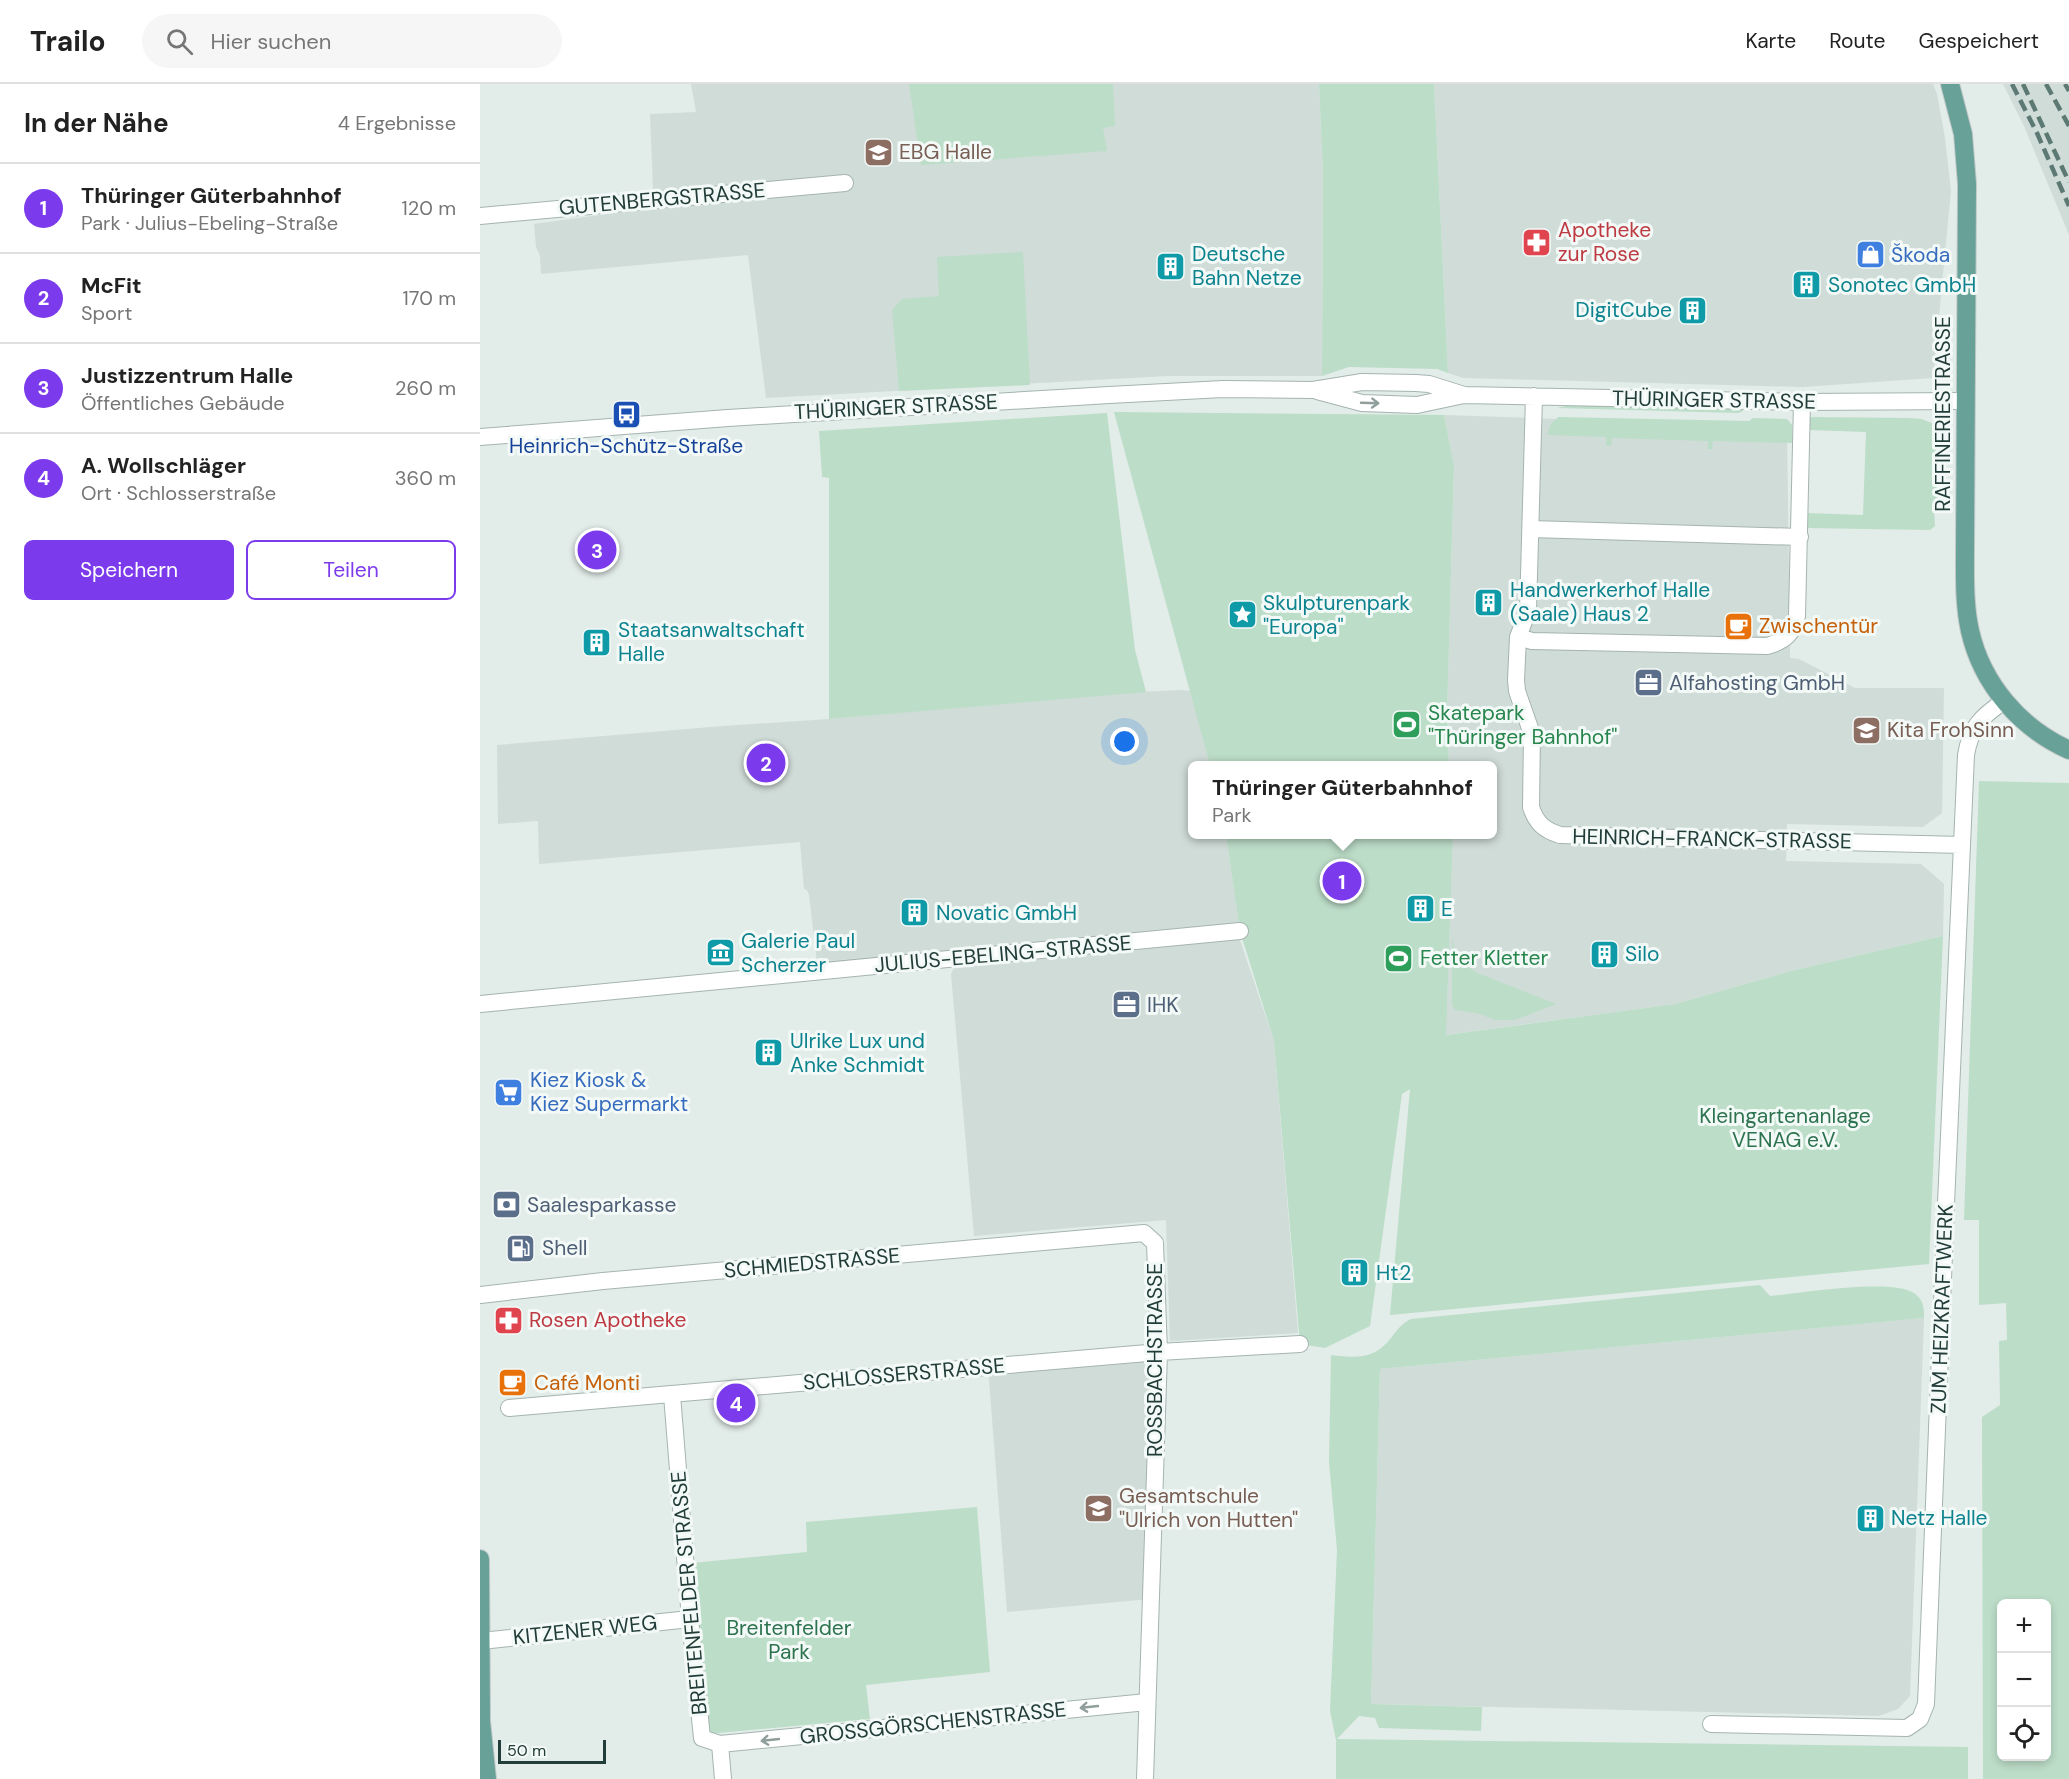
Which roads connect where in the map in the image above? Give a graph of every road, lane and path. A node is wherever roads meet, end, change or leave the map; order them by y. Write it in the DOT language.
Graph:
graph roads {
  1 [pos="1950,84"];
  2 [pos="845,183"];
  3 [pos="480,216"];
  4 [pos="1534,396"];
  5 [pos="1802,402"];
  6 [pos="1965,402"];
  7 [pos="480,436"];
  8 [pos="1531,529"];
  9 [pos="1800,537"];
  10 [pos="1518,637"];
  11 [pos="2004,701"];
  12 [pos="2069,750"];
  13 [pos="1962,845"];
  14 [pos="1240,931"];
  15 [pos="480,1004"];
  16 [pos="1144,1233"];
  17 [pos="480,1295"];
  18 [pos="1300,1344"];
  19 [pos="1159,1352"];
  20 [pos="672,1395"];
  21 [pos="509,1408"];
  22 [pos="480,1558"];
  23 [pos="690,1619"];
  24 [pos="481,1641"];
  25 [pos="1147,1702"];
  26 [pos="1711,1724"];
  27 [pos="720,1744"];
  28 [pos="487,1779"];
  29 [pos="723,1779"];
  30 [pos="1145,1779"];
  1 -- 6 [label="main road, RAFFINERIESTRASSE"];
  2 -- 3 [label="street, GUTENBERGSTRASSE"];
  4 -- 5 [label="street, THÜRINGER STRASSE"];
  4 -- 7 [label="street, THÜRINGER STRASSE"];
  4 -- 8 [label="street, HEINRICH-FRANCK-STRASSE"];
  5 -- 6 [label="street, THÜRINGER STRASSE"];
  5 -- 9 [label="street"];
  6 -- 11 [label="main road, RAFFINERIESTRASSE"];
  8 -- 9 [label="street"];
  8 -- 10 [label="street, HEINRICH-FRANCK-STRASSE"];
  9 -- 10 [label="street"];
  10 -- 13 [label="street, HEINRICH-FRANCK-STRASSE"];
  11 -- 12 [label="main road, RAFFINERIESTRASSE"];
  11 -- 13 [label="street, ZUM HEIZKRAFTWERK"];
  13 -- 26 [label="street, ZUM HEIZKRAFTWERK"];
  14 -- 15 [label="street, JULIUS-EBELING-STRASSE"];
  16 -- 17 [label="street, SCHMIEDSTRASSE"];
  16 -- 19 [label="street, ROSSBACHSTRASSE"];
  18 -- 19 [label="street, SCHLOSSERSTRASSE"];
  19 -- 20 [label="street, SCHLOSSERSTRASSE"];
  19 -- 25 [label="street, ROSSBACHSTRASSE"];
  20 -- 21 [label="street, SCHLOSSERSTRASSE"];
  20 -- 23 [label="street, BREITENFELDER STRASSE"];
  22 -- 24 [label="main road"];
  23 -- 24 [label="street, KITZENER WEG"];
  23 -- 27 [label="street, BREITENFELDER STRASSE"];
  24 -- 28 [label="main road"];
  25 -- 27 [label="street, GROSSGÖRSCHENSTRASSE, one-way"];
  25 -- 30 [label="street, ROSSBACHSTRASSE"];
  27 -- 29 [label="street"];
}
